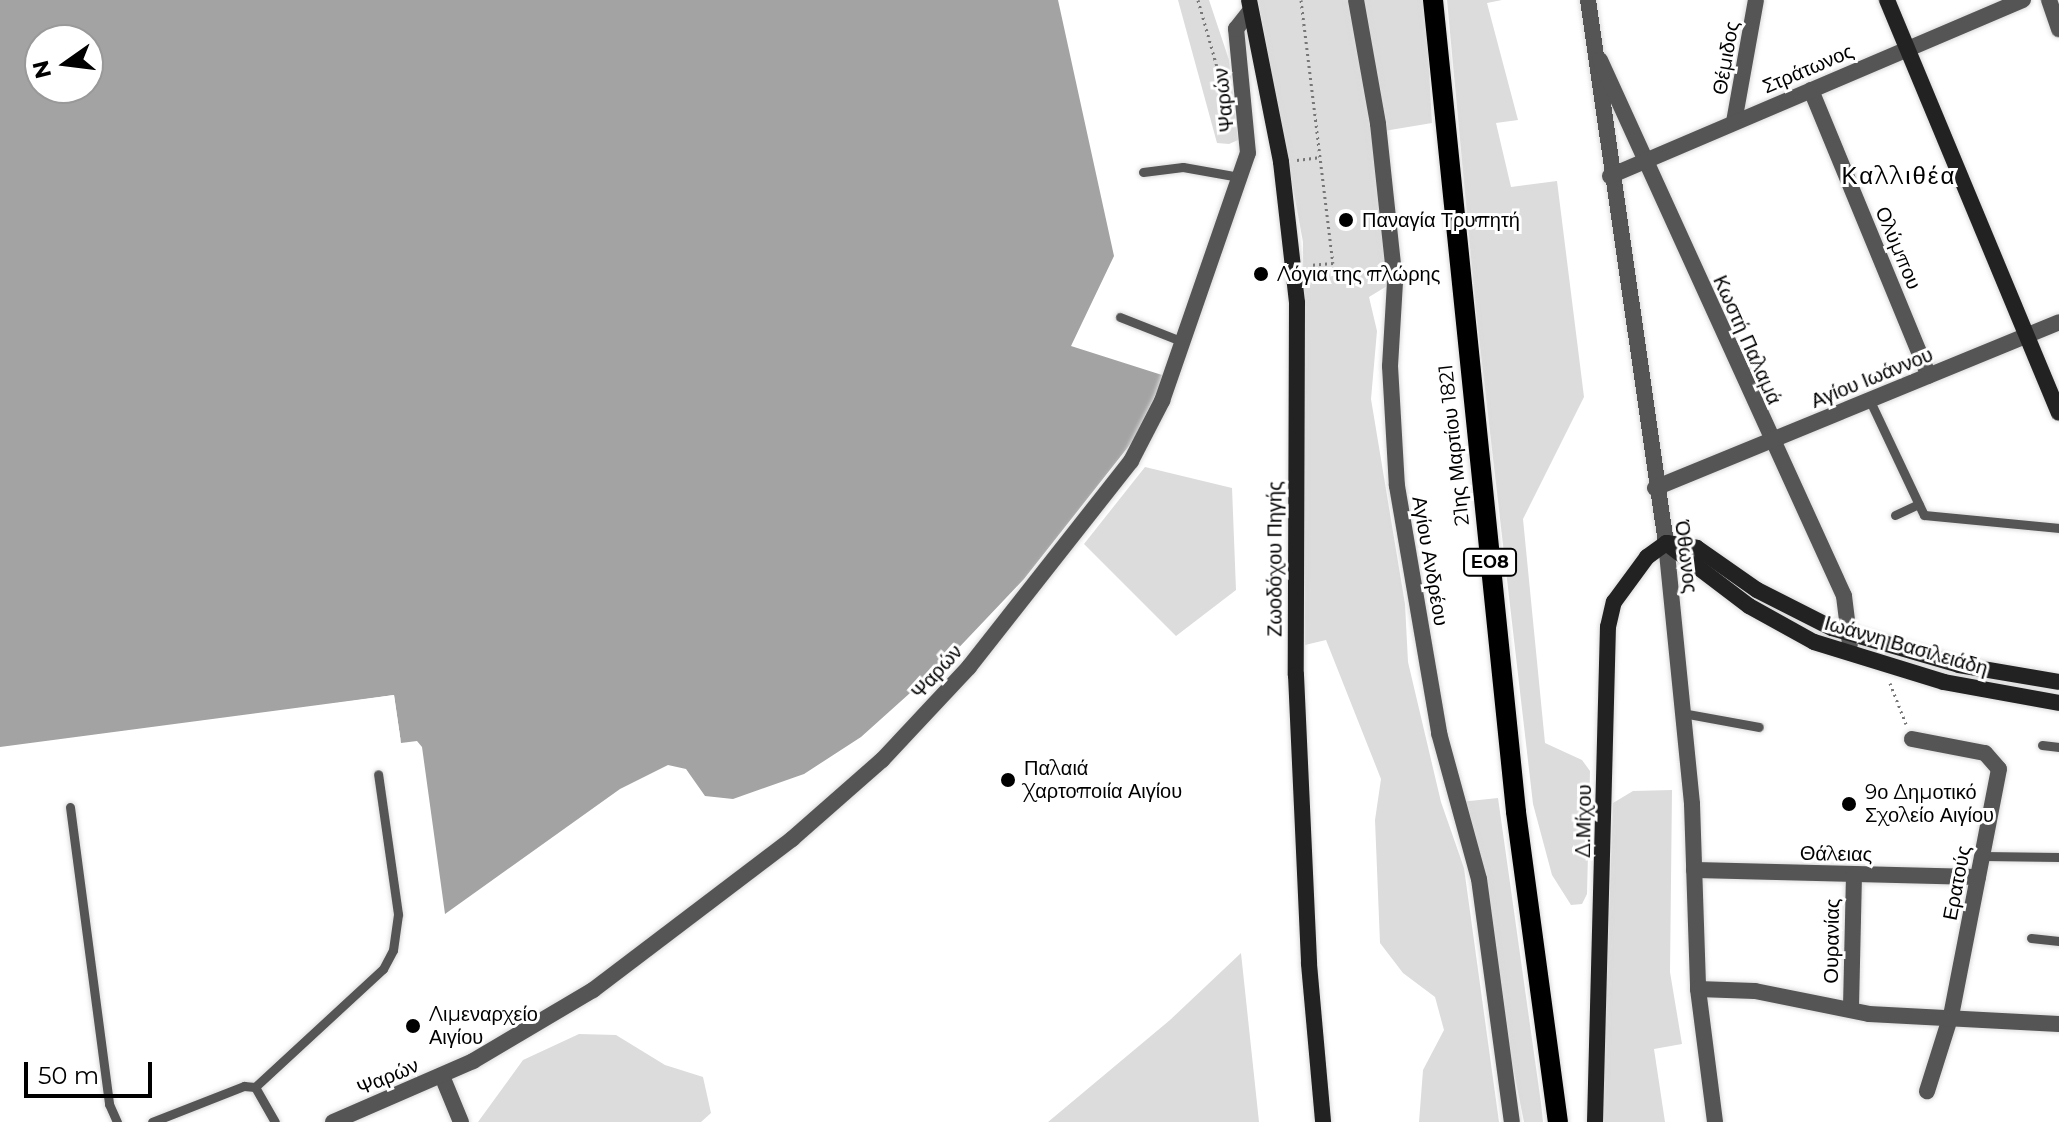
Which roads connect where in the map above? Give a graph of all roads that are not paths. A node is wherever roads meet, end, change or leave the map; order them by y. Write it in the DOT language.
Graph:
graph roads {
  1 [pos="1356,0"];
  2 [pos="1433,0"];
  3 [pos="1588,0"];
  4 [pos="1756,0"];
  5 [pos="1887,0"];
  6 [pos="2023,0"];
  7 [pos="2049,0"];
  8 [pos="1249,5"];
  9 [pos="2059,29"];
  10 [pos="1593,44"];
  11 [pos="1907,49"];
  12 [pos="1811,90"];
  13 [pos="1734,122"];
  14 [pos="1645,161"];
  15 [pos="1143,172"];
  16 [pos="1610,176"];
  17 [pos="1239,177"];
  18 [pos="1120,317"];
  19 [pos="2059,322"];
  20 [pos="2028,336"];
  21 [pos="1181,341"];
  22 [pos="1929,376"];
  23 [pos="1870,401"];
  24 [pos="2059,413"];
  25 [pos="1770,441"];
  26 [pos="1655,488"];
  27 [pos="1919,504"];
  28 [pos="1895,515"];
  29 [pos="2059,528"];
  30 [pos="1666,543"];
  31 [pos="1850,633"];
  32 [pos="1851,655"];
  33 [pos="2059,682"];
  34 [pos="2059,703"];
  35 [pos="1682,713"];
  36 [pos="1759,727"];
  37 [pos="1912,739"];
  38 [pos="2042,745"];
  39 [pos="2059,747"];
  40 [pos="378,774"];
  41 [pos="70,807"];
  42 [pos="1983,856"];
  43 [pos="2059,857"];
  44 [pos="1694,870"];
  45 [pos="1854,875"];
  46 [pos="1978,877"];
  47 [pos="2031,938"];
  48 [pos="2059,941"];
  49 [pos="1698,989"];
  50 [pos="1851,1007"];
  51 [pos="1951,1015"];
  52 [pos="2059,1021"];
  53 [pos="442,1076"];
  54 [pos="255,1087"];
  55 [pos="1927,1091"];
  56 [pos="117,1122"];
  57 [pos="152,1122"];
  58 [pos="275,1122"];
  59 [pos="333,1122"];
  60 [pos="461,1122"];
  61 [pos="1323,1122"];
  62 [pos="1512,1122"];
  63 [pos="1558,1122"];
  64 [pos="1595,1122"];
  65 [pos="1715,1122"];
  1 -- 62 [label="street, Αγίου Ανδρέου"];
  2 -- 63 [label="main road, 21ης Μαρτίου 1821 / ΕΟ8"];
  3 -- 10 [label="street, Όθωνος"];
  4 -- 13 [label="street, Θέμιδος"];
  5 -- 11 [label="street"];
  6 -- 11 [label="street, Στράτωνος"];
  7 -- 9 [label="street"];
  8 -- 17 [label="street, Ψαρών"];
  8 -- 61 [label="street, Ζωοδόχου Πηγής"];
  10 -- 14 [label="street, Κωστή Παλαμά"];
  10 -- 16 [label="street, Όθωνος"];
  11 -- 12 [label="street, Στράτωνος"];
  11 -- 20 [label="street"];
  12 -- 13 [label="street, Στράτωνος"];
  12 -- 22 [label="street, Ολύμπου"];
  13 -- 14 [label="street, Στράτωνος"];
  14 -- 16 [label="street, Στράτωνος"];
  14 -- 25 [label="street, Κωστή Παλαμά"];
  15 -- 17 [label="lane"];
  16 -- 26 [label="street, Όθωνος"];
  17 -- 21 [label="street, Ψαρών"];
  18 -- 21 [label="lane"];
  19 -- 20 [label="street, Αγίου Ιωάννου"];
  20 -- 22 [label="street, Αγίου Ιωάννου"];
  20 -- 24 [label="street"];
  21 -- 53 [label="street, Ψαρών"];
  22 -- 23 [label="street, Αγίου Ιωάννου"];
  23 -- 25 [label="street, Αγίου Ιωάννου"];
  23 -- 27 [label="lane"];
  25 -- 26 [label="street, Αγίου Ιωάννου"];
  25 -- 31 [label="street, Κωστή Παλαμά"];
  26 -- 30 [label="street, Όθωνος"];
  27 -- 28 [label="lane"];
  27 -- 29 [label="lane"];
  30 -- 31 [label="street, Ιωάννη Βασιλειάδη"];
  30 -- 32 [label="street, Ιωάννη Βασιλειάδη"];
  30 -- 35 [label="street, Όθωνος"];
  30 -- 64 [label="street, Δ.Μίχου"];
  31 -- 32 [label="street, Κωστή Παλαμά"];
  31 -- 33 [label="street, Ιωάννη Βασιλειάδη"];
  32 -- 34 [label="street, Ιωάννη Βασιλειάδη"];
  35 -- 36 [label="lane"];
  35 -- 44 [label="street, Όθωνος"];
  37 -- 42 [label="street, Ερατούς"];
  38 -- 39 [label="lane"];
  40 -- 54 [label="lane"];
  41 -- 56 [label="lane"];
  42 -- 43 [label="lane"];
  42 -- 46 [label="street, Ερατούς"];
  44 -- 45 [label="street, Θάλειας"];
  44 -- 49 [label="street, Όθωνος"];
  45 -- 46 [label="street, Θάλειας"];
  45 -- 50 [label="street, Ουρανίας"];
  46 -- 51 [label="street, Ερατούς"];
  47 -- 48 [label="lane"];
  49 -- 50 [label="street"];
  49 -- 65 [label="street, Όθωνος"];
  50 -- 51 [label="street"];
  51 -- 52 [label="street"];
  51 -- 55 [label="street, Ερατούς"];
  53 -- 59 [label="street, Ψαρών"];
  53 -- 60 [label="street"];
  54 -- 57 [label="lane"];
  54 -- 58 [label="lane"];
}
